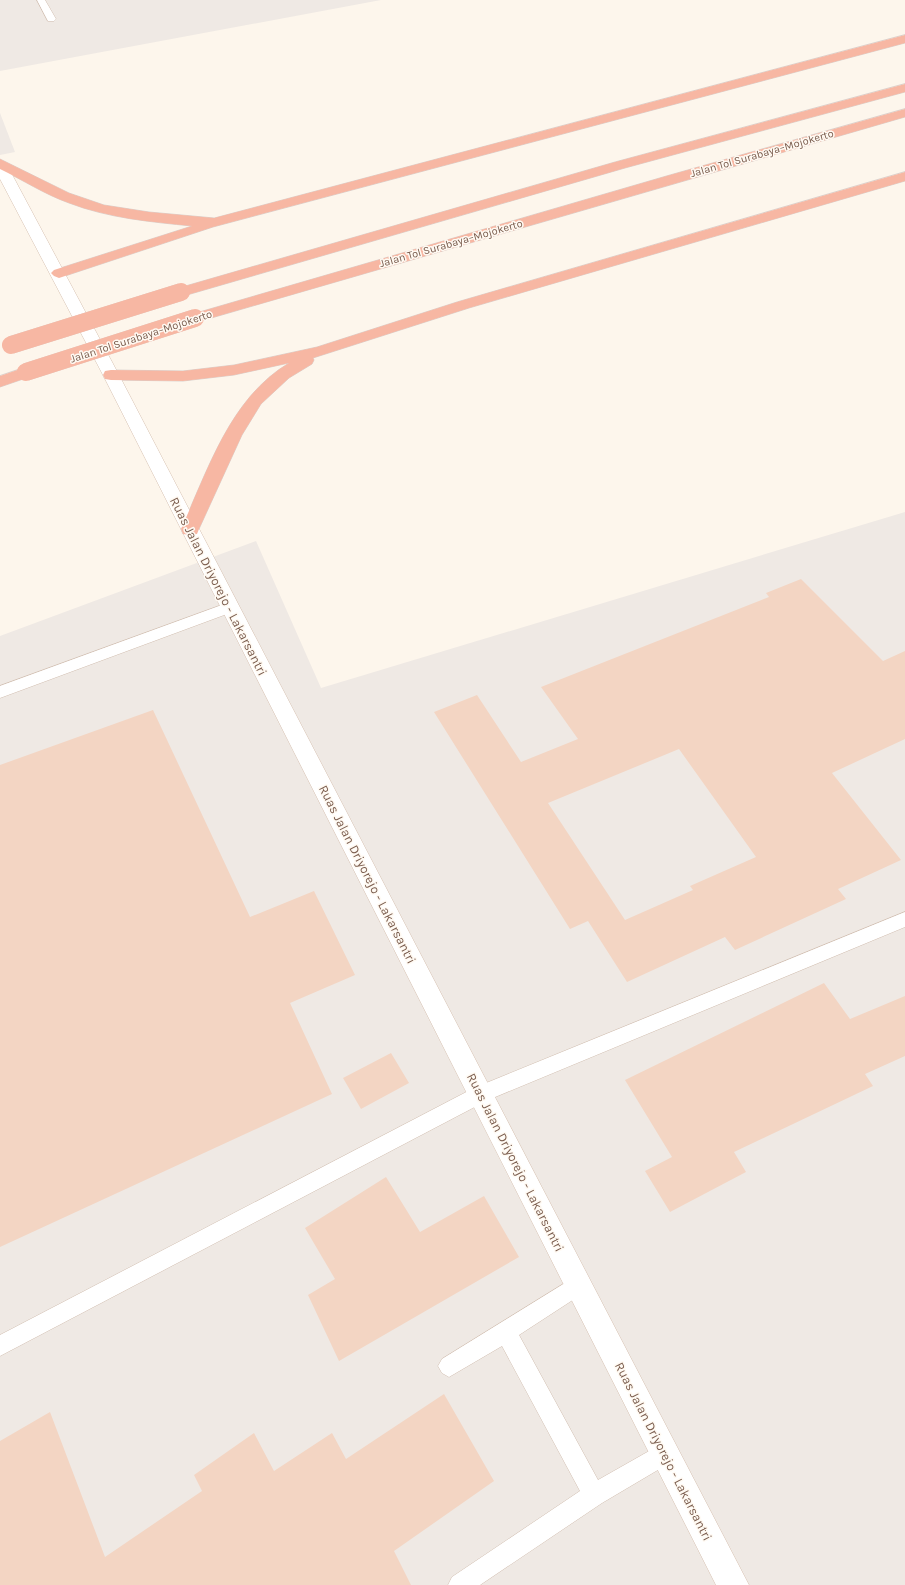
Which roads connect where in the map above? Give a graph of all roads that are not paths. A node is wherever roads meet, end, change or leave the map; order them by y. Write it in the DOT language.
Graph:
graph roads {
  1 [pos="41,0"];
  2 [pos="51,19"];
  3 [pos="905,39"];
  4 [pos="905,88"];
  5 [pos="905,113"];
  6 [pos="0,164"];
  7 [pos="905,176"];
  8 [pos="214,223"];
  9 [pos="59,273"];
  10 [pos="6,347"];
  11 [pos="321,351"];
  12 [pos="111,375"];
  13 [pos="0,382"];
  14 [pos="190,529"];
  15 [pos="230,608"];
  16 [pos="0,692"];
  17 [pos="905,919"];
  18 [pos="481,1094"];
  19 [pos="578,1285"];
  20 [pos="506,1332"];
  21 [pos="0,1346"];
  22 [pos="449,1366"];
  23 [pos="665,1453"];
  24 [pos="594,1495"];
  25 [pos="460,1585"];
  26 [pos="733,1585"];
  1 -- 2 [label="lane"];
  3 -- 8 [label="highway"];
  4 -- 10 [label="highway, Jalan Tol Surabaya–Mojokerto, bridge"];
  5 -- 13 [label="highway, Jalan Tol Surabaya–Mojokerto, bridge"];
  6 -- 8 [label="highway"];
  6 -- 9 [label="main road, Ruas Jalan Driyorejo - Lakarsantri"];
  7 -- 11 [label="highway"];
  8 -- 9 [label="highway"];
  9 -- 12 [label="main road, Ruas Jalan Driyorejo - Lakarsantri"];
  11 -- 12 [label="highway"];
  11 -- 14 [label="highway"];
  12 -- 14 [label="main road, Ruas Jalan Driyorejo - Lakarsantri"];
  14 -- 15 [label="main road, Ruas Jalan Driyorejo - Lakarsantri"];
  15 -- 16 [label="lane"];
  15 -- 18 [label="main road, Ruas Jalan Driyorejo - Lakarsantri"];
  17 -- 18 [label="lane"];
  18 -- 19 [label="main road, Ruas Jalan Driyorejo - Lakarsantri"];
  18 -- 21 [label="lane"];
  19 -- 20 [label="lane"];
  19 -- 23 [label="main road, Ruas Jalan Driyorejo - Lakarsantri"];
  20 -- 22 [label="lane"];
  20 -- 24 [label="lane"];
  23 -- 24 [label="lane"];
  23 -- 26 [label="main road, Ruas Jalan Driyorejo - Lakarsantri"];
  24 -- 25 [label="lane"];
}
